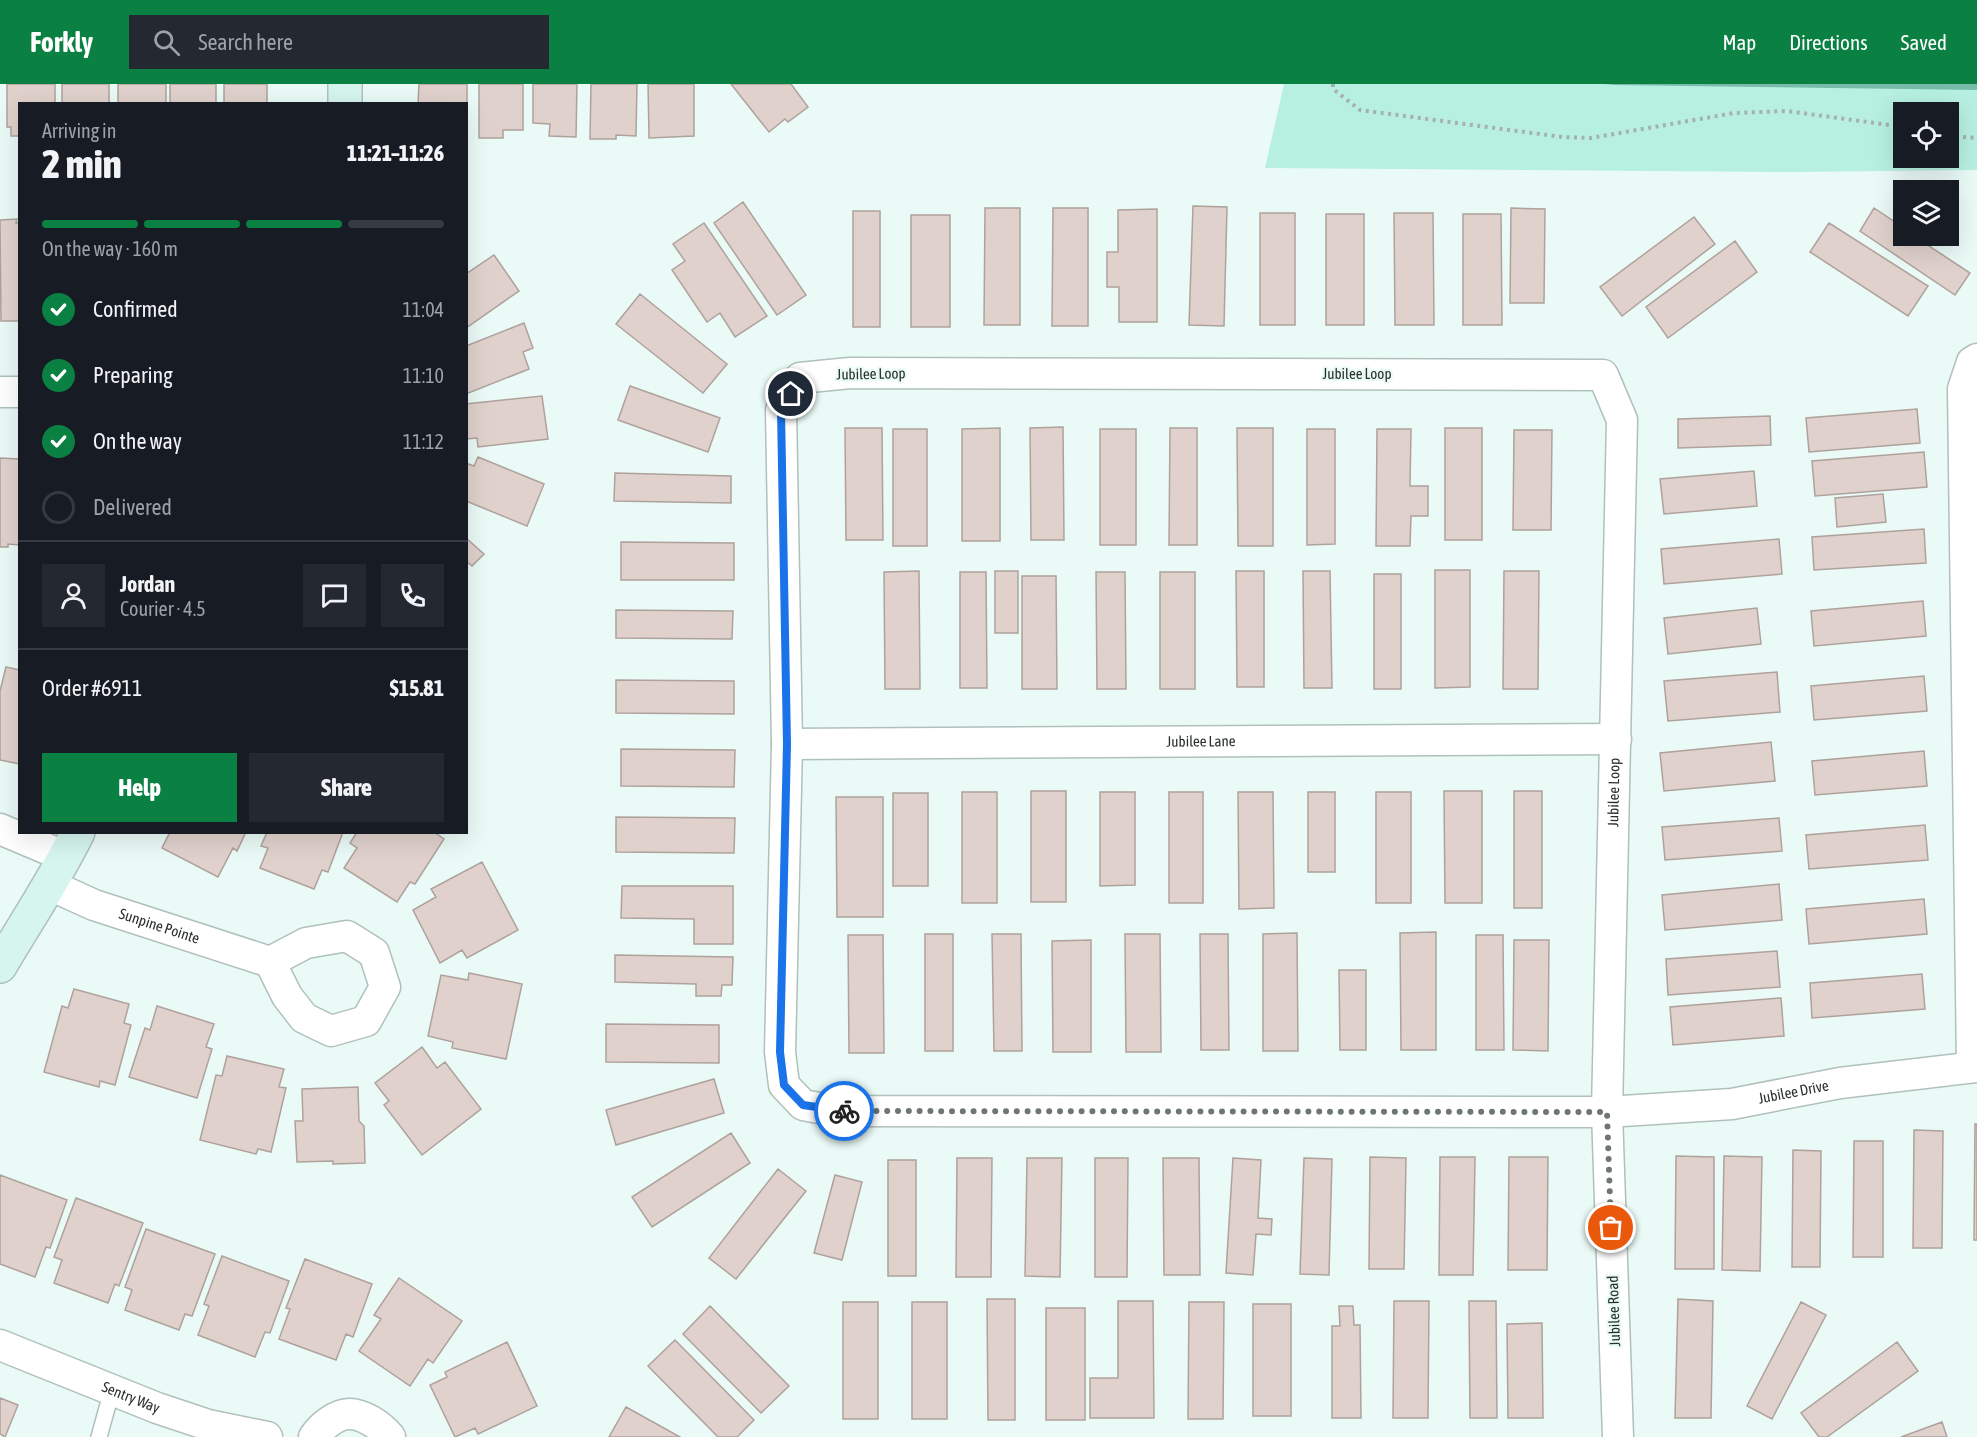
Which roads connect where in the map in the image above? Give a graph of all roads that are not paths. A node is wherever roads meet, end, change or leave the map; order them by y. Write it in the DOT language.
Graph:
graph roads {
  1 [pos="345,84"];
  2 [pos="345,102"];
  3 [pos="1977,358"];
  4 [pos="0,392"];
  5 [pos="18,392"];
  6 [pos="1616,739"];
  7 [pos="787,744"];
  8 [pos="0,829"];
  9 [pos="18,833"];
  10 [pos="22,834"];
  11 [pos="72,845"];
  12 [pos="50,885"];
  13 [pos="2,958"];
  14 [pos="270,962"];
  15 [pos="1974,1067"];
  16 [pos="1607,1112"];
  17 [pos="0,1345"];
  18 [pos="112,1390"];
  19 [pos="99,1437"];
  20 [pos="267,1437"];
  21 [pos="314,1437"];
  22 [pos="390,1437"];
  23 [pos="1618,1437"];
  1 -- 2 [label="street"];
  3 -- 15 [label="street"];
  4 -- 5 [label="street"];
  6 -- 7 [label="street, Jubilee Lane"];
  6 -- 7 [label="street, Jubilee Loop"];
  6 -- 16 [label="street, Jubilee Loop"];
  7 -- 16 [label="street, Jubilee Loop"];
  8 -- 9 [label="street"];
  10 -- 11 [label="street"];
  11 -- 12 [label="street"];
  12 -- 13 [label="street"];
  12 -- 14 [label="street, Sunpine Pointe"];
  15 -- 16 [label="street, Jubilee Drive"];
  16 -- 23 [label="street, Jubilee Road"];
  17 -- 18 [label="street, Sentry Way"];
  18 -- 19 [label="lane"];
  18 -- 20 [label="street, Sentry Way"];
  21 -- 22 [label="street"];
}
